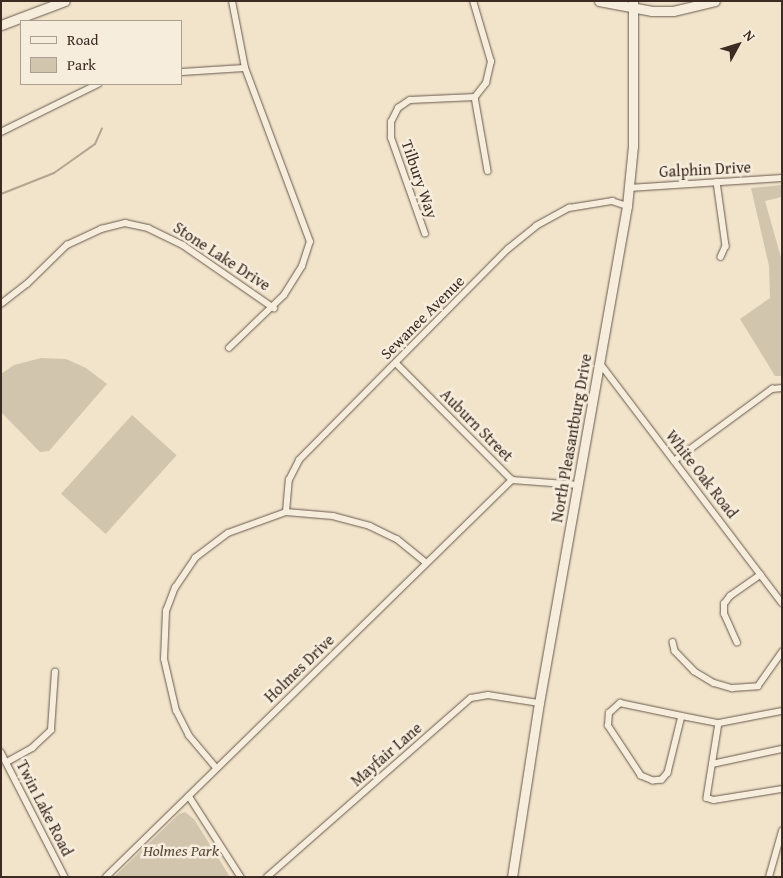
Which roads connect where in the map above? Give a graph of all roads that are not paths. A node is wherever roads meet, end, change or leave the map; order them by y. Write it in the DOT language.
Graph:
graph roads {
  1 [pos="232,1"];
  2 [pos="473,1"];
  3 [pos="599,1"];
  4 [pos="715,1"];
  5 [pos="65,2"];
  6 [pos="633,5"];
  7 [pos="1,25"];
  8 [pos="245,68"];
  9 [pos="182,72"];
  10 [pos="96,85"];
  11 [pos="475,97"];
  12 [pos="1,132"];
  13 [pos="488,171"];
  14 [pos="782,178"];
  15 [pos="717,182"];
  16 [pos="629,188"];
  17 [pos="627,206"];
  18 [pos="425,234"];
  19 [pos="721,258"];
  20 [pos="1,304"];
  21 [pos="274,308"];
  22 [pos="229,348"];
  23 [pos="396,363"];
  24 [pos="600,363"];
  25 [pos="782,388"];
  26 [pos="674,461"];
  27 [pos="512,480"];
  28 [pos="579,485"];
  29 [pos="286,512"];
  30 [pos="425,562"];
  31 [pos="760,575"];
  32 [pos="782,603"];
  33 [pos="673,642"];
  34 [pos="737,643"];
  35 [pos="782,652"];
  36 [pos="56,672"];
  37 [pos="539,704"];
  38 [pos="782,711"];
  39 [pos="682,716"];
  40 [pos="719,723"];
  41 [pos="782,748"];
  42 [pos="1,752"];
  43 [pos="6,762"];
  44 [pos="712,764"];
  45 [pos="216,768"];
  46 [pos="782,789"];
  47 [pos="188,796"];
  48 [pos="782,831"];
  49 [pos="64,877"];
  50 [pos="106,877"];
  51 [pos="241,877"];
  52 [pos="267,877"];
  53 [pos="512,877"];
  54 [pos="769,877"];
  1 -- 8 [label="street, Stone Lake Drive"];
  2 -- 11 [label="street"];
  3 -- 6 [label="main road"];
  4 -- 6 [label="main road"];
  5 -- 7 [label="main road"];
  6 -- 16 [label="main road, North Pleasantburg Drive"];
  8 -- 9 [label="street"];
  8 -- 21 [label="street, Stone Lake Drive"];
  10 -- 12 [label="street"];
  11 -- 13 [label="street"];
  11 -- 18 [label="street, Tilbury Way"];
  14 -- 15 [label="street, Galphin Drive"];
  15 -- 16 [label="street, Galphin Drive"];
  15 -- 19 [label="street"];
  16 -- 17 [label="main road, North Pleasantburg Drive"];
  17 -- 23 [label="street, Sewanee Avenue"];
  17 -- 24 [label="main road, North Pleasantburg Drive"];
  20 -- 21 [label="street, Stone Lake Drive"];
  21 -- 22 [label="street"];
  23 -- 27 [label="street, Auburn Street"];
  23 -- 29 [label="street, Sewanee Avenue"];
  24 -- 26 [label="street, White Oak Road"];
  24 -- 28 [label="main road, North Pleasantburg Drive"];
  25 -- 26 [label="street"];
  26 -- 31 [label="street, White Oak Road"];
  27 -- 28 [label="street, Auburn Street"];
  27 -- 30 [label="street, Holmes Drive"];
  28 -- 37 [label="main road, North Pleasantburg Drive"];
  29 -- 30 [label="street"];
  29 -- 45 [label="street"];
  30 -- 45 [label="street, Holmes Drive"];
  31 -- 32 [label="street, White Oak Road"];
  31 -- 34 [label="street"];
  33 -- 35 [label="street"];
  36 -- 43 [label="street"];
  37 -- 52 [label="street, Mayfair Lane"];
  37 -- 53 [label="main road, North Pleasantburg Drive"];
  38 -- 40 [label="street"];
  39 -- 39 [label="street"];
  39 -- 40 [label="street"];
  40 -- 44 [label="street"];
  41 -- 44 [label="street"];
  42 -- 43 [label="street, Twin Lake Road"];
  43 -- 49 [label="street, Twin Lake Road"];
  44 -- 46 [label="street"];
  45 -- 47 [label="street, Holmes Drive"];
  47 -- 50 [label="street, Holmes Drive"];
  47 -- 51 [label="street"];
  48 -- 54 [label="street"];
}
